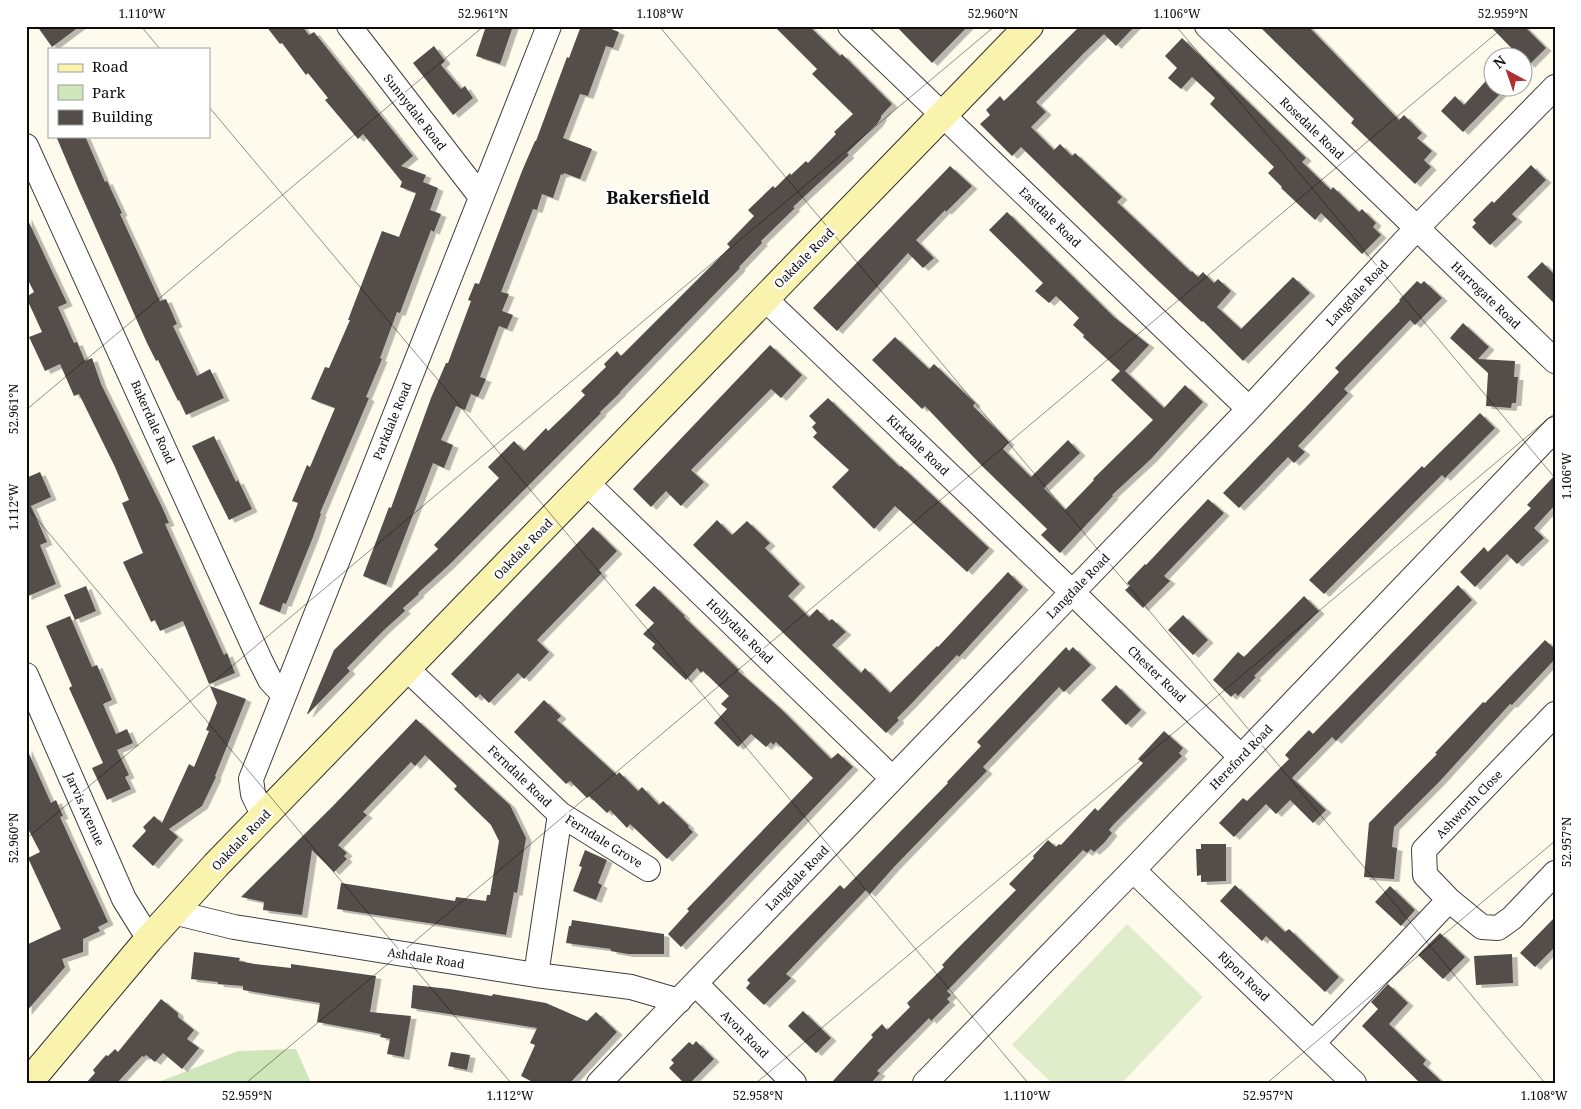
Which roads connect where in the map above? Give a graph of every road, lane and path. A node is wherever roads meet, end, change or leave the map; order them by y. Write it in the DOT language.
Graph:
graph roads {
  1 [pos="349,26"];
  2 [pos="549,26"];
  3 [pos="850,26"];
  4 [pos="1029,26"];
  5 [pos="1207,26"];
  6 [pos="1555,87"];
  7 [pos="944,116"];
  8 [pos="26,146"];
  9 [pos="481,197"];
  10 [pos="1416,229"];
  11 [pos="764,298"];
  12 [pos="1555,361"];
  13 [pos="1249,409"];
  14 [pos="1555,429"];
  15 [pos="587,483"];
  16 [pos="1072,592"];
  17 [pos="406,668"];
  18 [pos="26,675"];
  19 [pos="284,695"];
  20 [pos="1555,714"];
  21 [pos="1241,757"];
  22 [pos="892,778"];
  23 [pos="560,814"];
  24 [pos="264,817"];
  25 [pos="648,869"];
  26 [pos="1133,870"];
  27 [pos="1555,873"];
  28 [pos="1449,900"];
  29 [pos="173,912"];
  30 [pos="149,939"];
  31 [pos="536,975"];
  32 [pos="696,984"];
  33 [pos="679,1001"];
  34 [pos="1313,1043"];
  35 [pos="28,1083"];
  36 [pos="600,1083"];
  37 [pos="794,1083"];
  38 [pos="925,1083"];
  39 [pos="1354,1083"];
  1 -- 9 [label="street, Sunnydale Road"];
  2 -- 9 [label="street, Parkdale Road"];
  3 -- 7 [label="street, Eastdale Road"];
  4 -- 7 [label="street, Oakdale Road"];
  5 -- 10 [label="street, Rosedale Road"];
  6 -- 10 [label="street, Langdale Road"];
  7 -- 11 [label="street, Oakdale Road"];
  7 -- 13 [label="street, Eastdale Road"];
  8 -- 19 [label="street, Bakerdale Road"];
  9 -- 19 [label="street, Parkdale Road"];
  10 -- 12 [label="street, Harrogate Road"];
  10 -- 13 [label="street, Langdale Road"];
  11 -- 15 [label="street, Oakdale Road"];
  11 -- 16 [label="street, Kirkdale Road"];
  13 -- 16 [label="street, Langdale Road"];
  14 -- 21 [label="street, Hereford Road"];
  15 -- 17 [label="street, Oakdale Road"];
  15 -- 22 [label="street, Hollydale Road"];
  16 -- 21 [label="street, Chester Road"];
  16 -- 22 [label="street, Langdale Road"];
  17 -- 23 [label="street, Ferndale Road"];
  17 -- 24 [label="street, Oakdale Road"];
  18 -- 30 [label="street, Jarvis Avenue"];
  19 -- 24 [label="street, Parkdale Road"];
  20 -- 28 [label="street, Ashworth Close"];
  21 -- 26 [label="street, Hereford Road"];
  22 -- 32 [label="street, Langdale Road"];
  23 -- 25 [label="street, Ferndale Grove"];
  23 -- 31 [label="street, Ferndale Road"];
  24 -- 29 [label="street, Oakdale Road"];
  26 -- 34 [label="street, Ripon Road"];
  26 -- 38 [label="street, Hereford Road"];
  27 -- 28 [label="street, Ashworth Close"];
  28 -- 34 [label="street"];
  29 -- 30 [label="street, Oakdale Road"];
  29 -- 31 [label="street, Ashdale Road"];
  30 -- 35 [label="street, Oakdale Road"];
  31 -- 33 [label="street, Ashdale Road"];
  32 -- 33 [label="street, Langdale Road"];
  32 -- 37 [label="street, Avon Road"];
  33 -- 36 [label="street, Langdale Road"];
  34 -- 39 [label="street, Ripon Road"];
}
